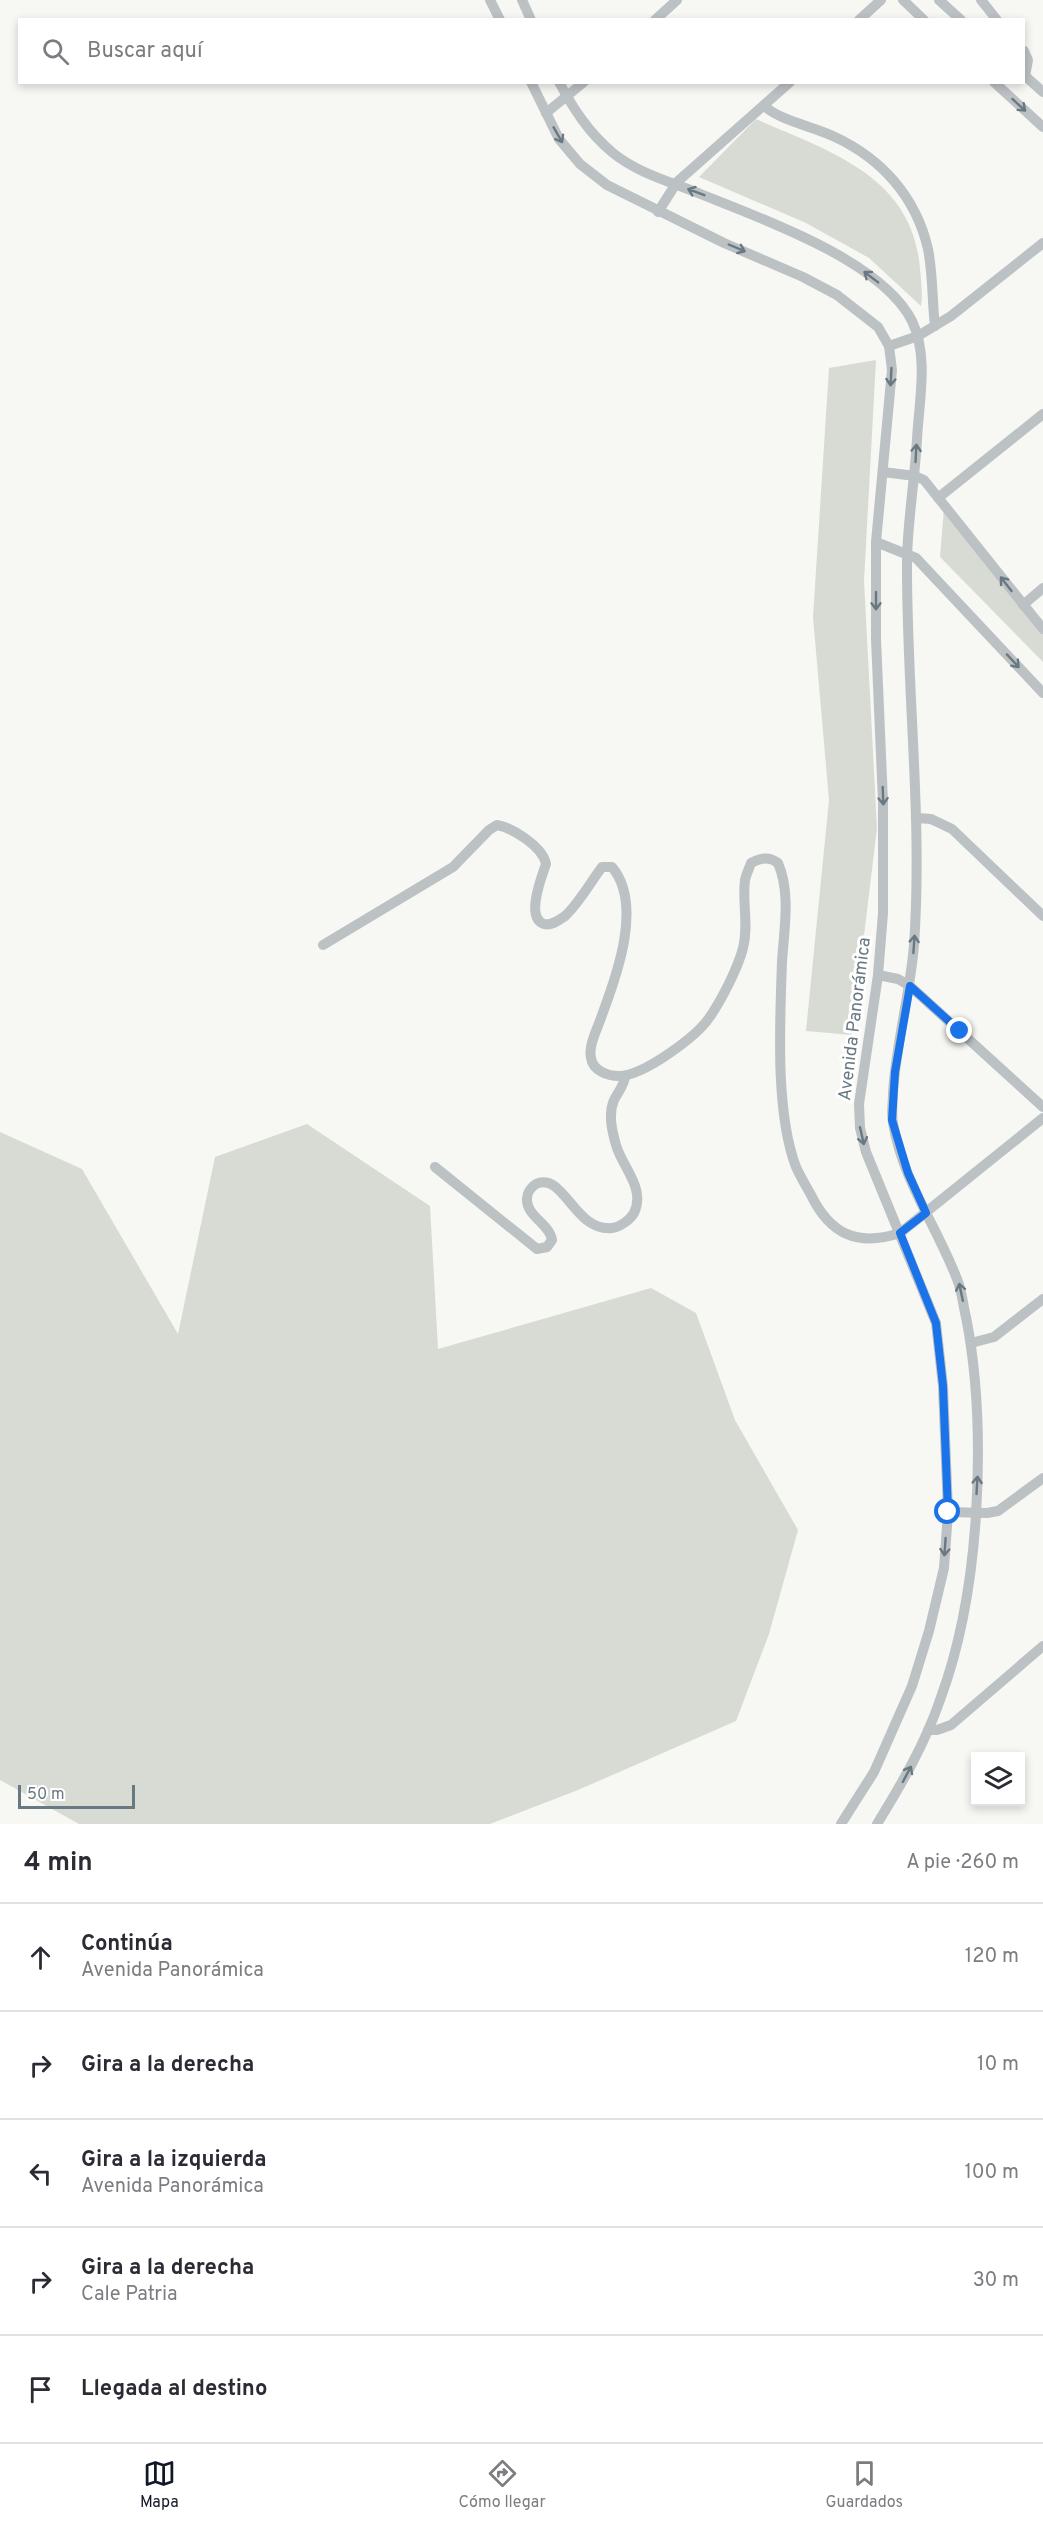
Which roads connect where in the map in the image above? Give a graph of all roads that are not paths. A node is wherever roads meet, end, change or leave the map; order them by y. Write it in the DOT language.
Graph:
graph roads {
  1 [pos="490,0"];
  2 [pos="522,0"];
  3 [pos="677,0"];
  4 [pos="880,0"];
  5 [pos="903,0"];
  6 [pos="939,0"];
  7 [pos="981,0"];
  8 [pos="499,18"];
  9 [pos="530,18"];
  10 [pos="657,18"];
  11 [pos="861,18"];
  12 [pos="922,18"];
  13 [pos="959,18"];
  14 [pos="995,18"];
  15 [pos="1025,55"];
  16 [pos="1025,72"];
  17 [pos="1025,77"];
  18 [pos="532,84"];
  19 [pos="561,84"];
  20 [pos="582,84"];
  21 [pos="788,84"];
  22 [pos="996,84"];
  23 [pos="1043,93"];
  24 [pos="567,98"];
  25 [pos="764,106"];
  26 [pos="546,113"];
  27 [pos="1043,126"];
  28 [pos="675,184"];
  29 [pos="658,212"];
  30 [pos="1043,243"];
  31 [pos="935,326"];
  32 [pos="918,336"];
  33 [pos="889,346"];
  34 [pos="1043,414"];
  35 [pos="882,472"];
  36 [pos="915,476"];
  37 [pos="938,498"];
  38 [pos="876,542"];
  39 [pos="907,553"];
  40 [pos="1043,588"];
  41 [pos="1023,605"];
  42 [pos="1043,629"];
  43 [pos="1043,693"];
  44 [pos="917,818"];
  45 [pos="1043,916"];
  46 [pos="323,945"];
  47 [pos="878,975"];
  48 [pos="910,986"];
  49 [pos="625,1076"];
  50 [pos="1043,1107"];
  51 [pos="1043,1118"];
  52 [pos="435,1167"];
  53 [pos="926,1213"];
  54 [pos="900,1233"];
  55 [pos="1043,1299"];
  56 [pos="971,1343"];
  57 [pos="1042,1481"];
  58 [pos="948,1512"];
  59 [pos="976,1512"];
  60 [pos="1043,1646"];
  61 [pos="928,1730"];
  62 [pos="841,1824"];
  63 [pos="877,1824"];
  1 -- 8 [label="street"];
  2 -- 9 [label="street"];
  3 -- 10 [label="street"];
  4 -- 11 [label="street"];
  5 -- 12 [label="street"];
  6 -- 13 [label="street"];
  7 -- 14 [label="street"];
  15 -- 16 [label="street"];
  17 -- 23 [label="street"];
  18 -- 26 [label="street"];
  19 -- 24 [label="street"];
  20 -- 24 [label="street"];
  21 -- 25 [label="street"];
  22 -- 27 [label="street, one-way"];
  24 -- 26 [label="street"];
  24 -- 28 [label="street"];
  25 -- 28 [label="street"];
  25 -- 31 [label="street"];
  26 -- 29 [label="street, one-way"];
  28 -- 29 [label="street"];
  32 -- 28 [label="street, one-way"];
  29 -- 33 [label="street, one-way"];
  30 -- 31 [label="street"];
  31 -- 32 [label="street"];
  32 -- 33 [label="street"];
  36 -- 32 [label="street, one-way"];
  33 -- 35 [label="street, Avenida Panorámica, one-way"];
  34 -- 37 [label="street"];
  35 -- 36 [label="street"];
  35 -- 38 [label="street, Avenida Panorámica"];
  36 -- 37 [label="street"];
  36 -- 39 [label="street"];
  41 -- 37 [label="street, one-way"];
  38 -- 39 [label="street"];
  38 -- 47 [label="street, Avenida Panorámica, one-way"];
  39 -- 43 [label="street, one-way"];
  39 -- 44 [label="street"];
  40 -- 41 [label="street"];
  41 -- 42 [label="street"];
  44 -- 45 [label="street"];
  48 -- 44 [label="street, one-way"];
  46 -- 49 [label="street"];
  47 -- 48 [label="street"];
  47 -- 54 [label="street, Avenida Panorámica, one-way"];
  48 -- 50 [label="street"];
  48 -- 53 [label="street"];
  49 -- 52 [label="street"];
  49 -- 54 [label="street"];
  51 -- 53 [label="street"];
  53 -- 54 [label="street"];
  56 -- 53 [label="street, one-way"];
  54 -- 58 [label="street, Avenida Panorámica"];
  55 -- 56 [label="street"];
  59 -- 56 [label="street, one-way"];
  57 -- 59 [label="street"];
  58 -- 59 [label="street"];
  58 -- 62 [label="street, Avenida Panorámica, one-way"];
  59 -- 61 [label="street"];
  60 -- 61 [label="street"];
  63 -- 61 [label="street, one-way"];
}
